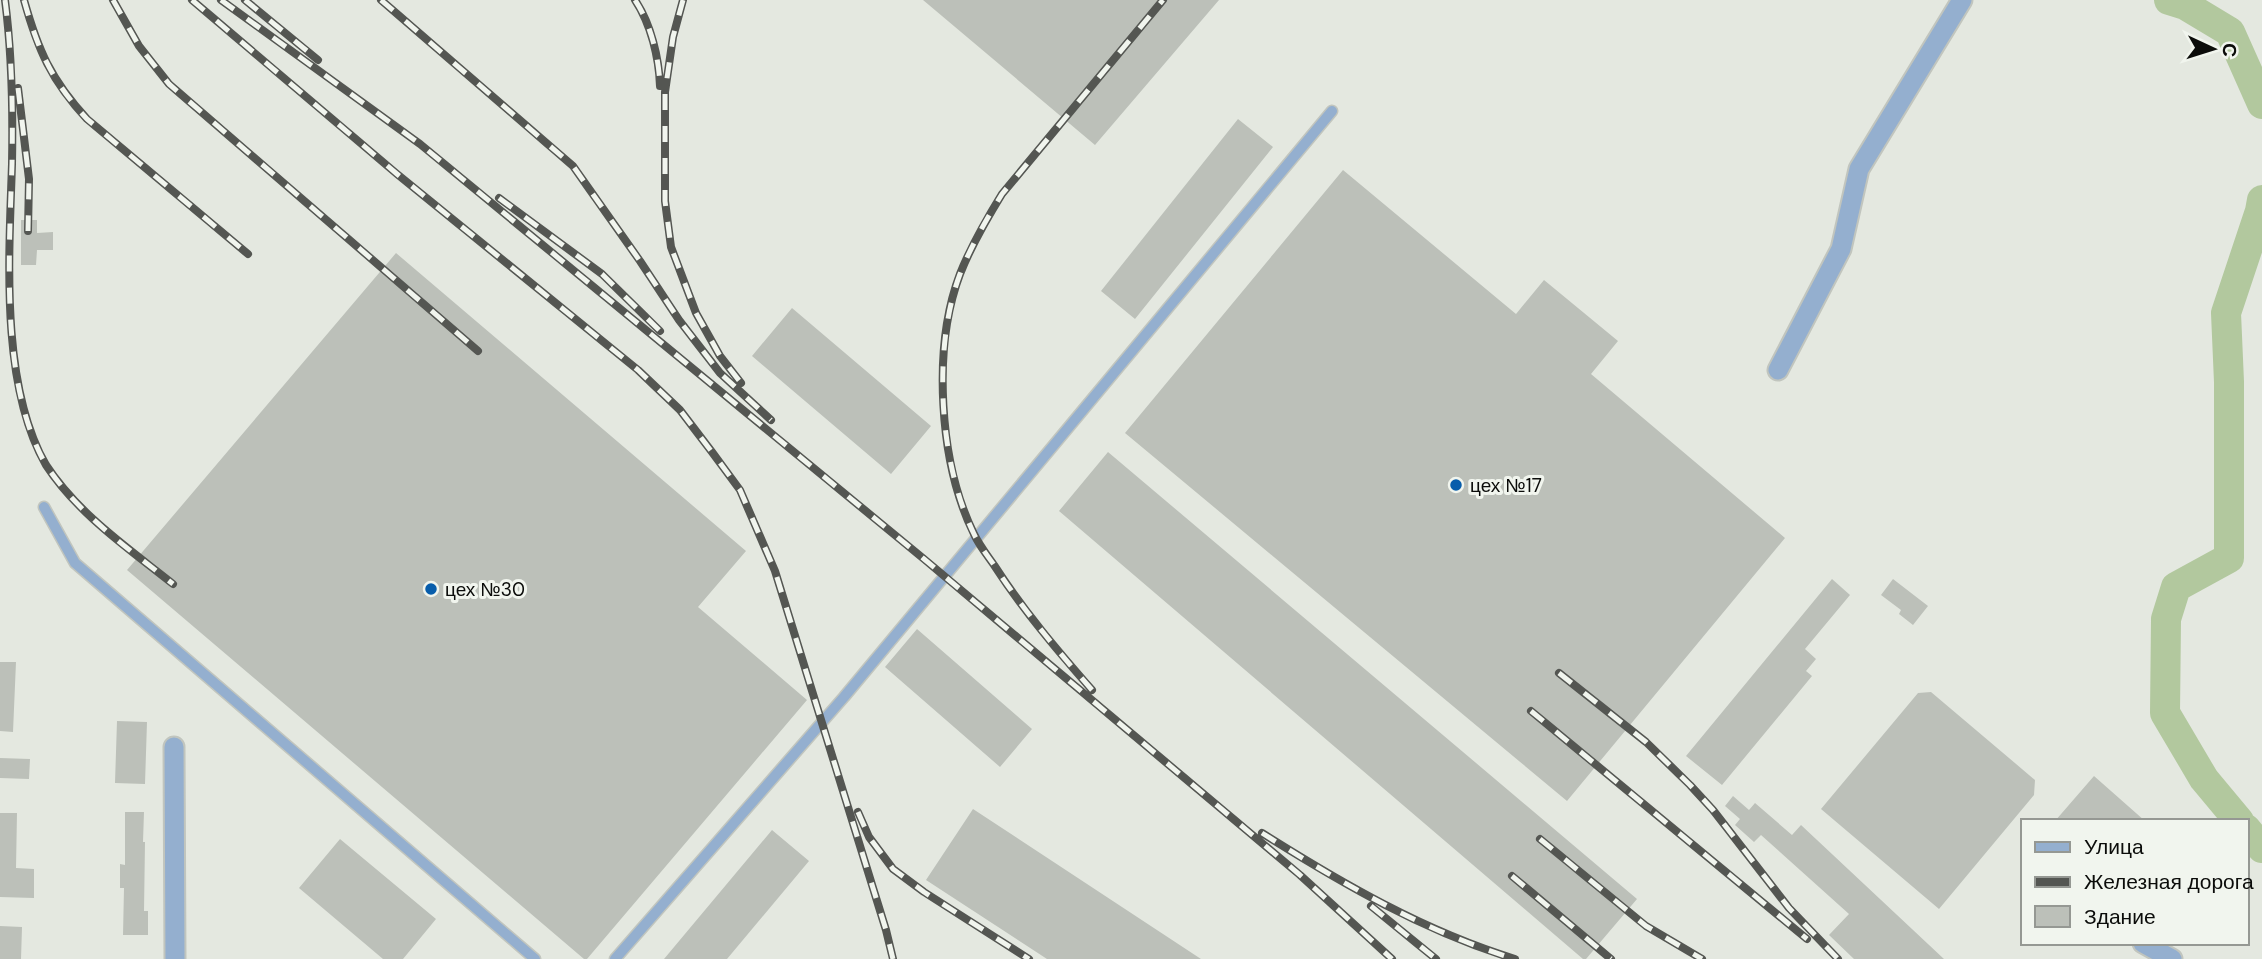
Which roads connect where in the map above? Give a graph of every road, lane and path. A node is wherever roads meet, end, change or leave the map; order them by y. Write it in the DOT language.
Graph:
graph roads {
  1 [pos="1962,0"];
  2 [pos="1332,111"];
  3 [pos="1778,370"];
  4 [pos="44,507"];
  5 [pos="174,747"];
  6 [pos="2147,945"];
  7 [pos="175,959"];
  8 [pos="535,959"];
  9 [pos="615,959"];
  10 [pos="2172,959"];
  1 -- 3 [label="street"];
  2 -- 9 [label="lane"];
  4 -- 8 [label="lane"];
  5 -- 7 [label="street"];
  6 -- 10 [label="street"];
}
